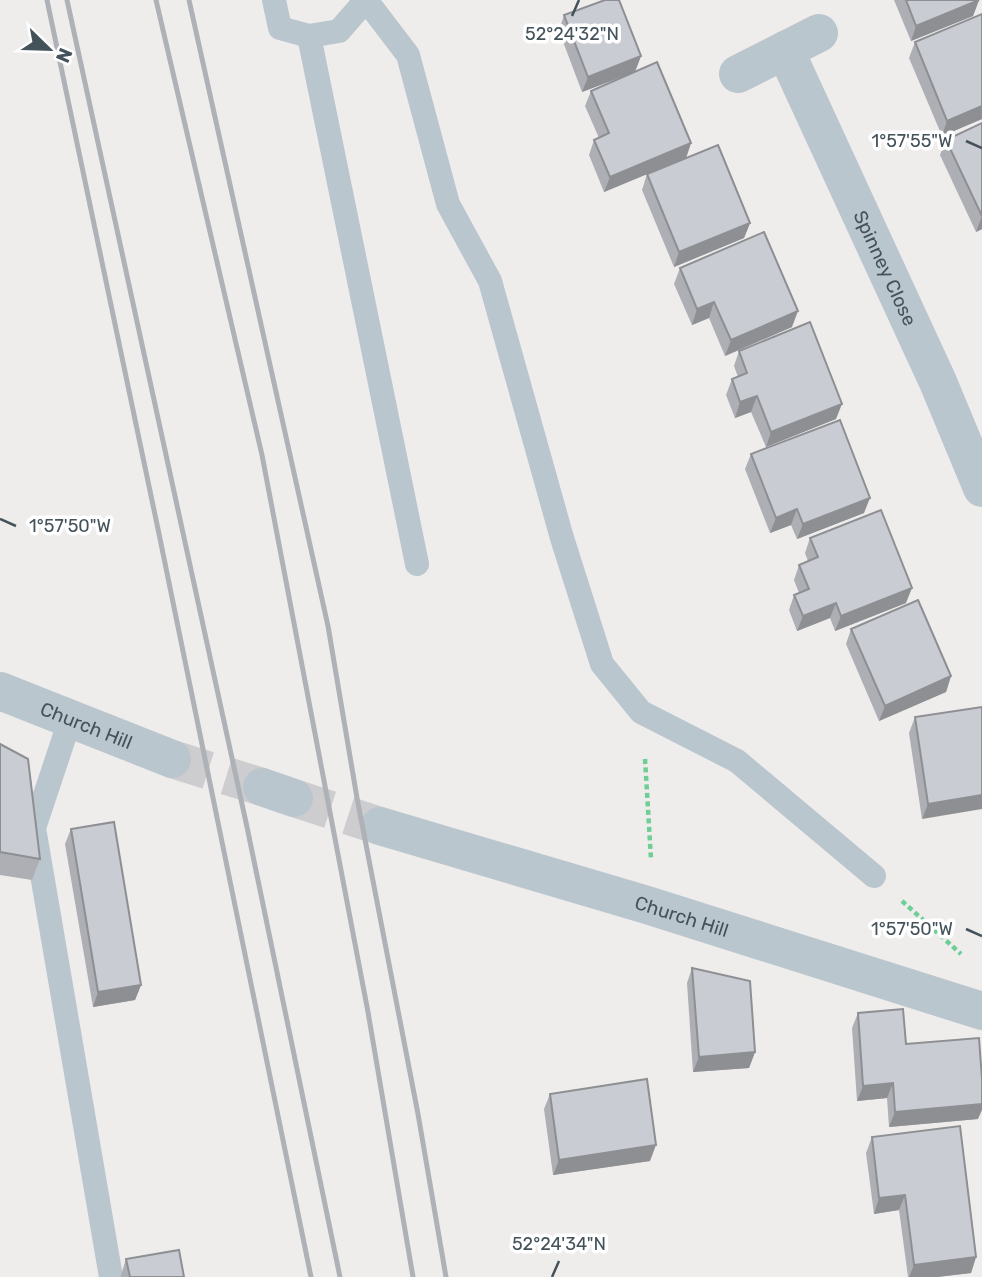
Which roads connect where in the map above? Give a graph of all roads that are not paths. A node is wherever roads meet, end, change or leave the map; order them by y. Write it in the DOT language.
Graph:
graph roads {
  1 [pos="274,0"];
  2 [pos="366,0"];
  3 [pos="819,33"];
  4 [pos="309,36"];
  5 [pos="785,50"];
  6 [pos="738,74"];
  7 [pos="982,488"];
  8 [pos="417,564"];
  9 [pos="0,691"];
  10 [pos="70,720"];
  11 [pos="172,759"];
  12 [pos="380,826"];
  13 [pos="874,876"];
  14 [pos="982,1011"];
  15 [pos="111,1277"];
  1 -- 4 [label="lane"];
  2 -- 4 [label="lane"];
  2 -- 13 [label="lane"];
  3 -- 5 [label="street"];
  4 -- 8 [label="lane"];
  5 -- 6 [label="street"];
  5 -- 7 [label="street, Spinney Close"];
  9 -- 10 [label="street, Church Hill"];
  10 -- 11 [label="street, Church Hill"];
  10 -- 15 [label="lane"];
  12 -- 14 [label="street, Church Hill"];
}
